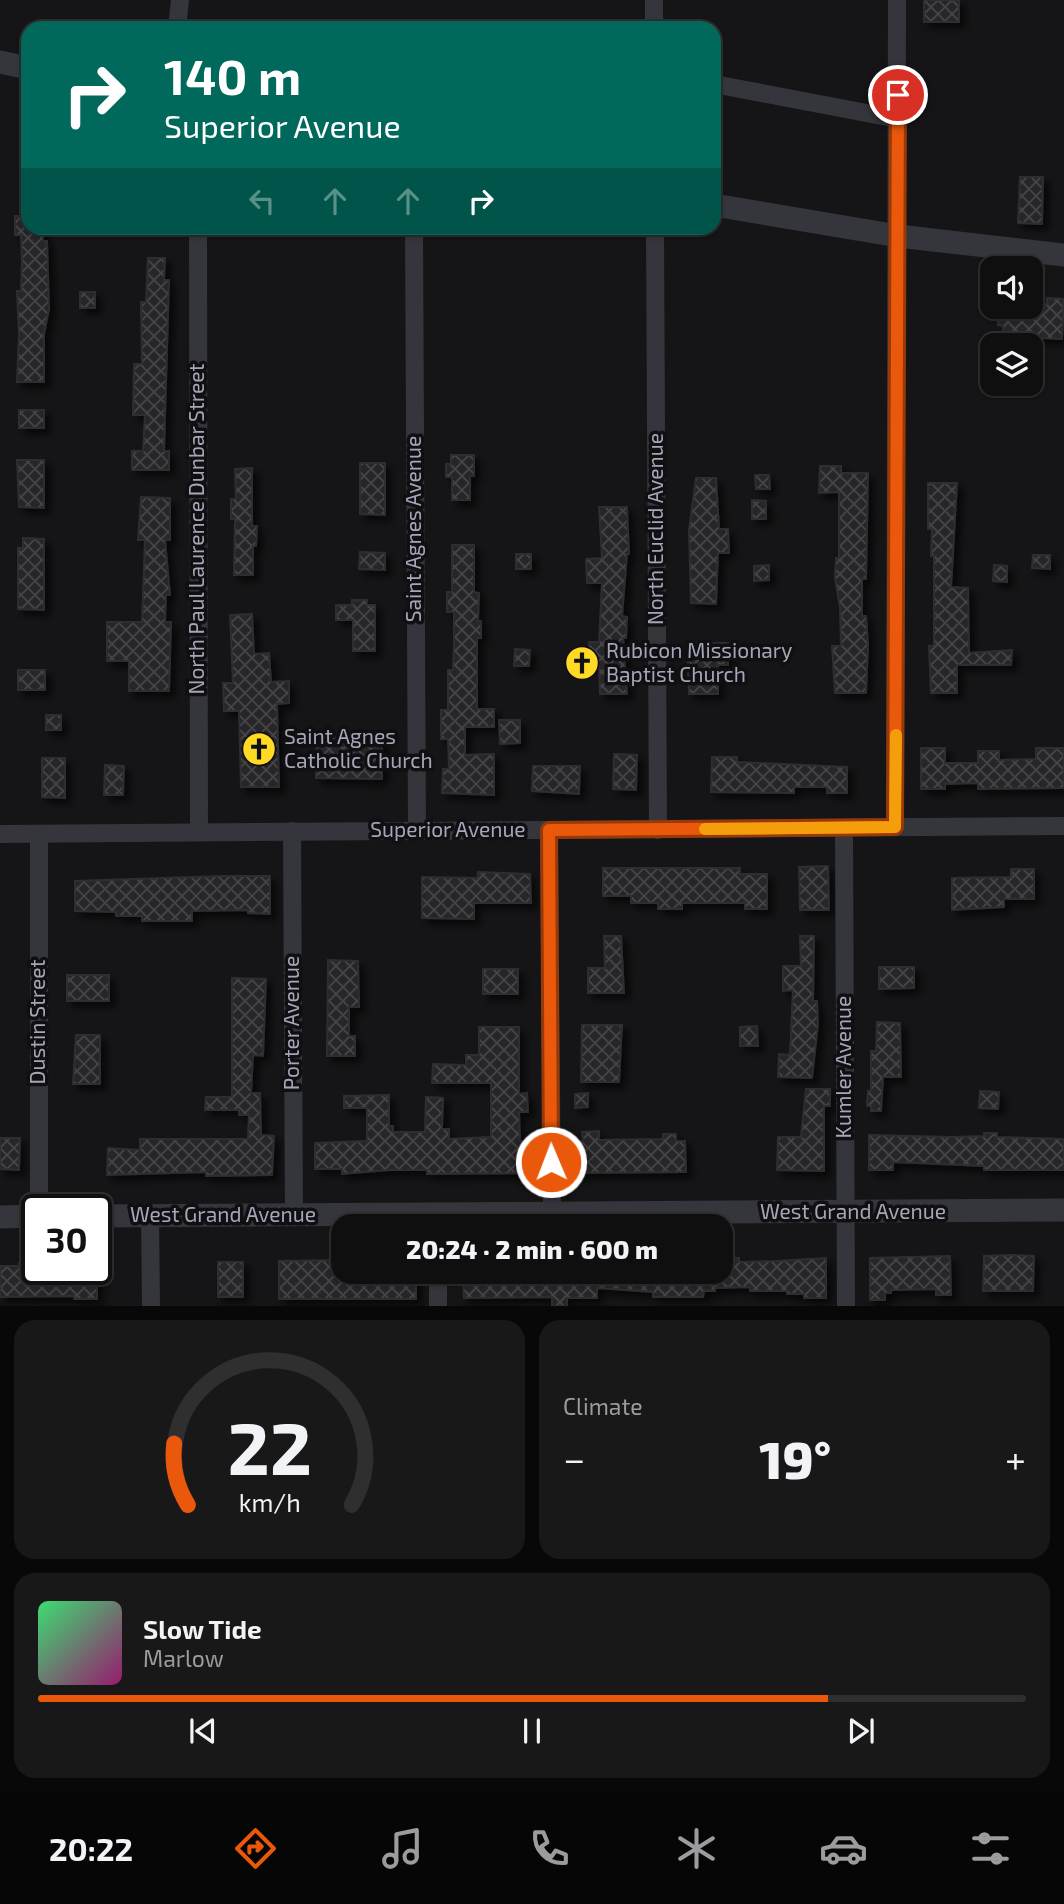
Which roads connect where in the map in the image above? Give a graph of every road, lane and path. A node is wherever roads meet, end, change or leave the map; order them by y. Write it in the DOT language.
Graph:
graph roads {
  1 [pos="180,0"];
  2 [pos="654,0"];
  3 [pos="897,0"];
  4 [pos="178,21"];
  5 [pos="654,21"];
  6 [pos="0,62"];
  7 [pos="21,66"];
  8 [pos="721,85"];
  9 [pos="898,118"];
  10 [pos="721,206"];
  11 [pos="198,235"];
  12 [pos="414,235"];
  13 [pos="655,235"];
  14 [pos="898,236"];
  15 [pos="1064,255"];
  16 [pos="1064,826"];
  17 [pos="895,827"];
  18 [pos="844,828"];
  19 [pos="549,830"];
  20 [pos="658,830"];
  21 [pos="199,831"];
  22 [pos="292,831"];
  23 [pos="417,831"];
  24 [pos="0,834"];
  25 [pos="39,834"];
  26 [pos="39,1194"];
  27 [pos="1064,1210"];
  28 [pos="846,1212"];
  29 [pos="552,1213"];
  30 [pos="536,1214"];
  31 [pos="294,1215"];
  32 [pos="21,1216"];
  33 [pos="112,1216"];
  34 [pos="150,1216"];
  35 [pos="331,1216"];
  36 [pos="0,1217"];
  37 [pos="438,1284"];
  38 [pos="151,1306"];
  39 [pos="438,1306"];
  40 [pos="846,1306"];
  1 -- 4 [label="street"];
  2 -- 5 [label="street"];
  3 -- 9 [label="street"];
  6 -- 7 [label="street"];
  8 -- 9 [label="street"];
  9 -- 14 [label="street"];
  10 -- 14 [label="street"];
  11 -- 21 [label="street, North Paul Laurence Dunbar Street"];
  12 -- 23 [label="street, Saint Agnes Avenue"];
  13 -- 20 [label="street, North Euclid Avenue"];
  14 -- 15 [label="street"];
  14 -- 17 [label="street"];
  16 -- 17 [label="street, Superior Avenue"];
  17 -- 18 [label="street, Superior Avenue"];
  18 -- 20 [label="street, Superior Avenue"];
  18 -- 28 [label="street, Kumler Avenue"];
  19 -- 20 [label="street, Superior Avenue"];
  19 -- 23 [label="street, Superior Avenue"];
  19 -- 29 [label="street"];
  21 -- 22 [label="street, Superior Avenue"];
  21 -- 25 [label="street, Superior Avenue"];
  22 -- 23 [label="street, Superior Avenue"];
  22 -- 31 [label="street, Porter Avenue"];
  24 -- 25 [label="street, Superior Avenue"];
  25 -- 26 [label="street, Dustin Street"];
  27 -- 28 [label="street, West Grand Avenue"];
  28 -- 29 [label="street, West Grand Avenue"];
  28 -- 40 [label="street, Kumler Avenue"];
  29 -- 30 [label="street, West Grand Avenue"];
  31 -- 34 [label="street, West Grand Avenue"];
  31 -- 35 [label="street, West Grand Avenue"];
  32 -- 36 [label="street"];
  33 -- 34 [label="street, West Grand Avenue"];
  34 -- 38 [label="street"];
  37 -- 39 [label="street"];
}
